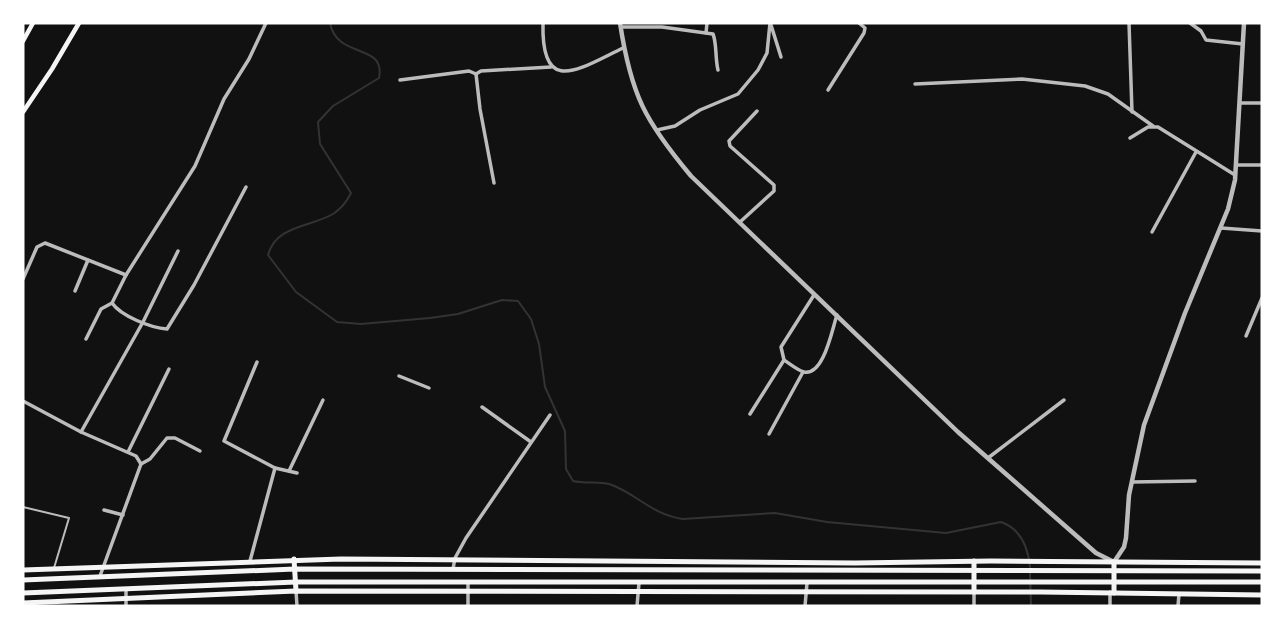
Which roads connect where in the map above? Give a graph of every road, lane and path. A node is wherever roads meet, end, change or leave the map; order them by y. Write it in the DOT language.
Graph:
graph roads {
  1 [pos="33,23"];
  2 [pos="79,23"];
  3 [pos="265,23"];
  4 [pos="542,23"];
  5 [pos="707,23"];
  6 [pos="770,23"];
  7 [pos="859,23"];
  8 [pos="1129,23"];
  9 [pos="1190,23"];
  10 [pos="1244,23"];
  11 [pos="621,25"];
  12 [pos="706,33"];
  13 [pos="23,41"];
  14 [pos="1243,44"];
  15 [pos="623,48"];
  16 [pos="781,57"];
  17 [pos="551,67"];
  18 [pos="718,69"];
  19 [pos="476,74"];
  20 [pos="400,80"];
  21 [pos="915,83"];
  22 [pos="828,90"];
  23 [pos="1240,103"];
  24 [pos="1262,103"];
  25 [pos="757,111"];
  26 [pos="1132,112"];
  27 [pos="23,113"];
  28 [pos="1153,126"];
  29 [pos="655,131"];
  30 [pos="1130,138"];
  31 [pos="1196,152"];
  32 [pos="1236,165"];
  33 [pos="1262,166"];
  34 [pos="1235,175"];
  35 [pos="494,183"];
  36 [pos="246,187"];
  37 [pos="739,224"];
  38 [pos="1220,228"];
  39 [pos="1262,231"];
  40 [pos="1152,232"];
  41 [pos="178,251"];
  42 [pos="88,260"];
  43 [pos="126,275"];
  44 [pos="23,279"];
  45 [pos="75,292"];
  46 [pos="814,295"];
  47 [pos="1262,298"];
  48 [pos="112,303"];
  49 [pos="837,315"];
  50 [pos="144,322"];
  51 [pos="1246,336"];
  52 [pos="86,340"];
  53 [pos="784,360"];
  54 [pos="257,362"];
  55 [pos="169,369"];
  56 [pos="803,372"];
  57 [pos="399,376"];
  58 [pos="429,388"];
  59 [pos="323,400"];
  60 [pos="1063,400"];
  61 [pos="23,401"];
  62 [pos="482,407"];
  63 [pos="750,414"];
  64 [pos="550,415"];
  65 [pos="81,432"];
  66 [pos="769,434"];
  67 [pos="532,443"];
  68 [pos="200,451"];
  69 [pos="128,452"];
  70 [pos="988,458"];
  71 [pos="141,464"];
  72 [pos="275,468"];
  73 [pos="289,471"];
  74 [pos="297,473"];
  75 [pos="1195,481"];
  76 [pos="1132,482"];
  77 [pos="23,507"];
  78 [pos="104,510"];
  79 [pos="123,515"];
  80 [pos="455,558"];
  81 [pos="294,559"];
  82 [pos="250,561"];
  83 [pos="698,561"];
  84 [pos="974,561"];
  85 [pos="1114,562"];
  86 [pos="1262,563"];
  87 [pos="102,568"];
  88 [pos="54,569"];
  89 [pos="295,569"];
  90 [pos="23,570"];
  91 [pos="453,570"];
  92 [pos="697,570"];
  93 [pos="974,571"];
  94 [pos="1114,571"];
  95 [pos="1262,571"];
  96 [pos="99,577"];
  97 [pos="23,580"];
  98 [pos="296,582"];
  99 [pos="468,582"];
  100 [pos="1114,582"];
  101 [pos="1262,582"];
  102 [pos="639,583"];
  103 [pos="807,583"];
  104 [pos="974,583"];
  105 [pos="126,590"];
  106 [pos="296,591"];
  107 [pos="468,591"];
  108 [pos="638,591"];
  109 [pos="806,592"];
  110 [pos="974,592"];
  111 [pos="1112,592"];
  112 [pos="23,593"];
  113 [pos="1179,594"];
  114 [pos="1262,595"];
  115 [pos="126,599"];
  116 [pos="23,603"];
  117 [pos="126,606"];
  118 [pos="297,606"];
  119 [pos="468,606"];
  120 [pos="637,606"];
  121 [pos="805,606"];
  122 [pos="974,606"];
  123 [pos="1110,606"];
  124 [pos="1178,606"];
  1 -- 13 [label="main road"];
  2 -- 27 [label="main road"];
  3 -- 43 [label="street"];
  4 -- 17 [label="street"];
  5 -- 12 [label="street"];
  6 -- 16 [label="street"];
  6 -- 29 [label="street"];
  7 -- 22 [label="street"];
  8 -- 26 [label="street"];
  9 -- 14 [label="street"];
  10 -- 14 [label="street"];
  11 -- 12 [label="street"];
  11 -- 15 [label="street"];
  12 -- 18 [label="street"];
  14 -- 23 [label="street"];
  15 -- 17 [label="street"];
  15 -- 29 [label="street"];
  17 -- 19 [label="street"];
  19 -- 20 [label="street"];
  19 -- 35 [label="street"];
  21 -- 26 [label="street"];
  23 -- 24 [label="street"];
  23 -- 32 [label="street"];
  25 -- 37 [label="street"];
  26 -- 28 [label="street"];
  28 -- 30 [label="street"];
  28 -- 31 [label="street"];
  29 -- 37 [label="street"];
  31 -- 34 [label="street"];
  31 -- 40 [label="street"];
  32 -- 33 [label="street"];
  32 -- 34 [label="street"];
  34 -- 38 [label="street"];
  36 -- 50 [label="street"];
  37 -- 46 [label="street"];
  38 -- 39 [label="street"];
  38 -- 76 [label="street"];
  41 -- 50 [label="street"];
  42 -- 43 [label="street"];
  42 -- 44 [label="street"];
  42 -- 45 [label="street"];
  43 -- 48 [label="street"];
  46 -- 49 [label="street"];
  46 -- 53 [label="street"];
  47 -- 51 [label="street"];
  48 -- 50 [label="street"];
  48 -- 52 [label="street"];
  49 -- 56 [label="street"];
  49 -- 70 [label="street"];
  50 -- 65 [label="street"];
  53 -- 56 [label="street"];
  53 -- 63 [label="street"];
  54 -- 72 [label="street"];
  55 -- 69 [label="street"];
  56 -- 66 [label="street"];
  57 -- 58 [label="street"];
  59 -- 73 [label="street"];
  60 -- 70 [label="street"];
  61 -- 65 [label="street"];
  62 -- 67 [label="street"];
  64 -- 67 [label="street"];
  65 -- 69 [label="street"];
  67 -- 80 [label="street"];
  68 -- 71 [label="street"];
  69 -- 71 [label="street"];
  70 -- 85 [label="street"];
  71 -- 79 [label="street"];
  72 -- 73 [label="street"];
  72 -- 82 [label="street"];
  73 -- 74 [label="street"];
  75 -- 76 [label="street"];
  76 -- 85 [label="street"];
  77 -- 88 [label="lane"];
  78 -- 79 [label="street"];
  79 -- 87 [label="street"];
  80 -- 81 [label="main road"];
  80 -- 83 [label="main road"];
  80 -- 91 [label="street"];
  81 -- 82 [label="main road"];
  81 -- 89 [label="main road"];
  82 -- 87 [label="main road"];
  83 -- 84 [label="main road"];
  83 -- 92 [label="main road"];
  84 -- 85 [label="main road"];
  84 -- 93 [label="main road"];
  85 -- 86 [label="main road"];
  85 -- 94 [label="main road"];
  87 -- 88 [label="main road"];
  87 -- 96 [label="street"];
  88 -- 90 [label="main road"];
  89 -- 91 [label="main road"];
  89 -- 96 [label="main road"];
  89 -- 98 [label="main road"];
  91 -- 92 [label="main road"];
  92 -- 93 [label="main road"];
  93 -- 94 [label="main road"];
  93 -- 104 [label="main road"];
  94 -- 95 [label="main road"];
  94 -- 100 [label="main road"];
  96 -- 97 [label="main road"];
  98 -- 99 [label="main road"];
  98 -- 105 [label="main road"];
  98 -- 106 [label="main road"];
  99 -- 102 [label="main road"];
  99 -- 107 [label="street"];
  100 -- 101 [label="main road"];
  100 -- 104 [label="main road"];
  100 -- 111 [label="main road"];
  102 -- 103 [label="main road"];
  102 -- 108 [label="street"];
  103 -- 104 [label="main road"];
  103 -- 109 [label="street"];
  104 -- 110 [label="main road"];
  105 -- 112 [label="main road"];
  105 -- 115 [label="street"];
  106 -- 107 [label="main road"];
  106 -- 115 [label="main road"];
  106 -- 118 [label="street"];
  107 -- 108 [label="main road"];
  107 -- 119 [label="street"];
  108 -- 109 [label="main road"];
  108 -- 120 [label="street"];
  109 -- 110 [label="main road"];
  109 -- 121 [label="street"];
  110 -- 111 [label="main road"];
  110 -- 122 [label="street"];
  111 -- 113 [label="main road"];
  111 -- 123 [label="street"];
  113 -- 114 [label="main road"];
  113 -- 124 [label="street"];
  115 -- 116 [label="main road"];
  115 -- 117 [label="street"];
}
